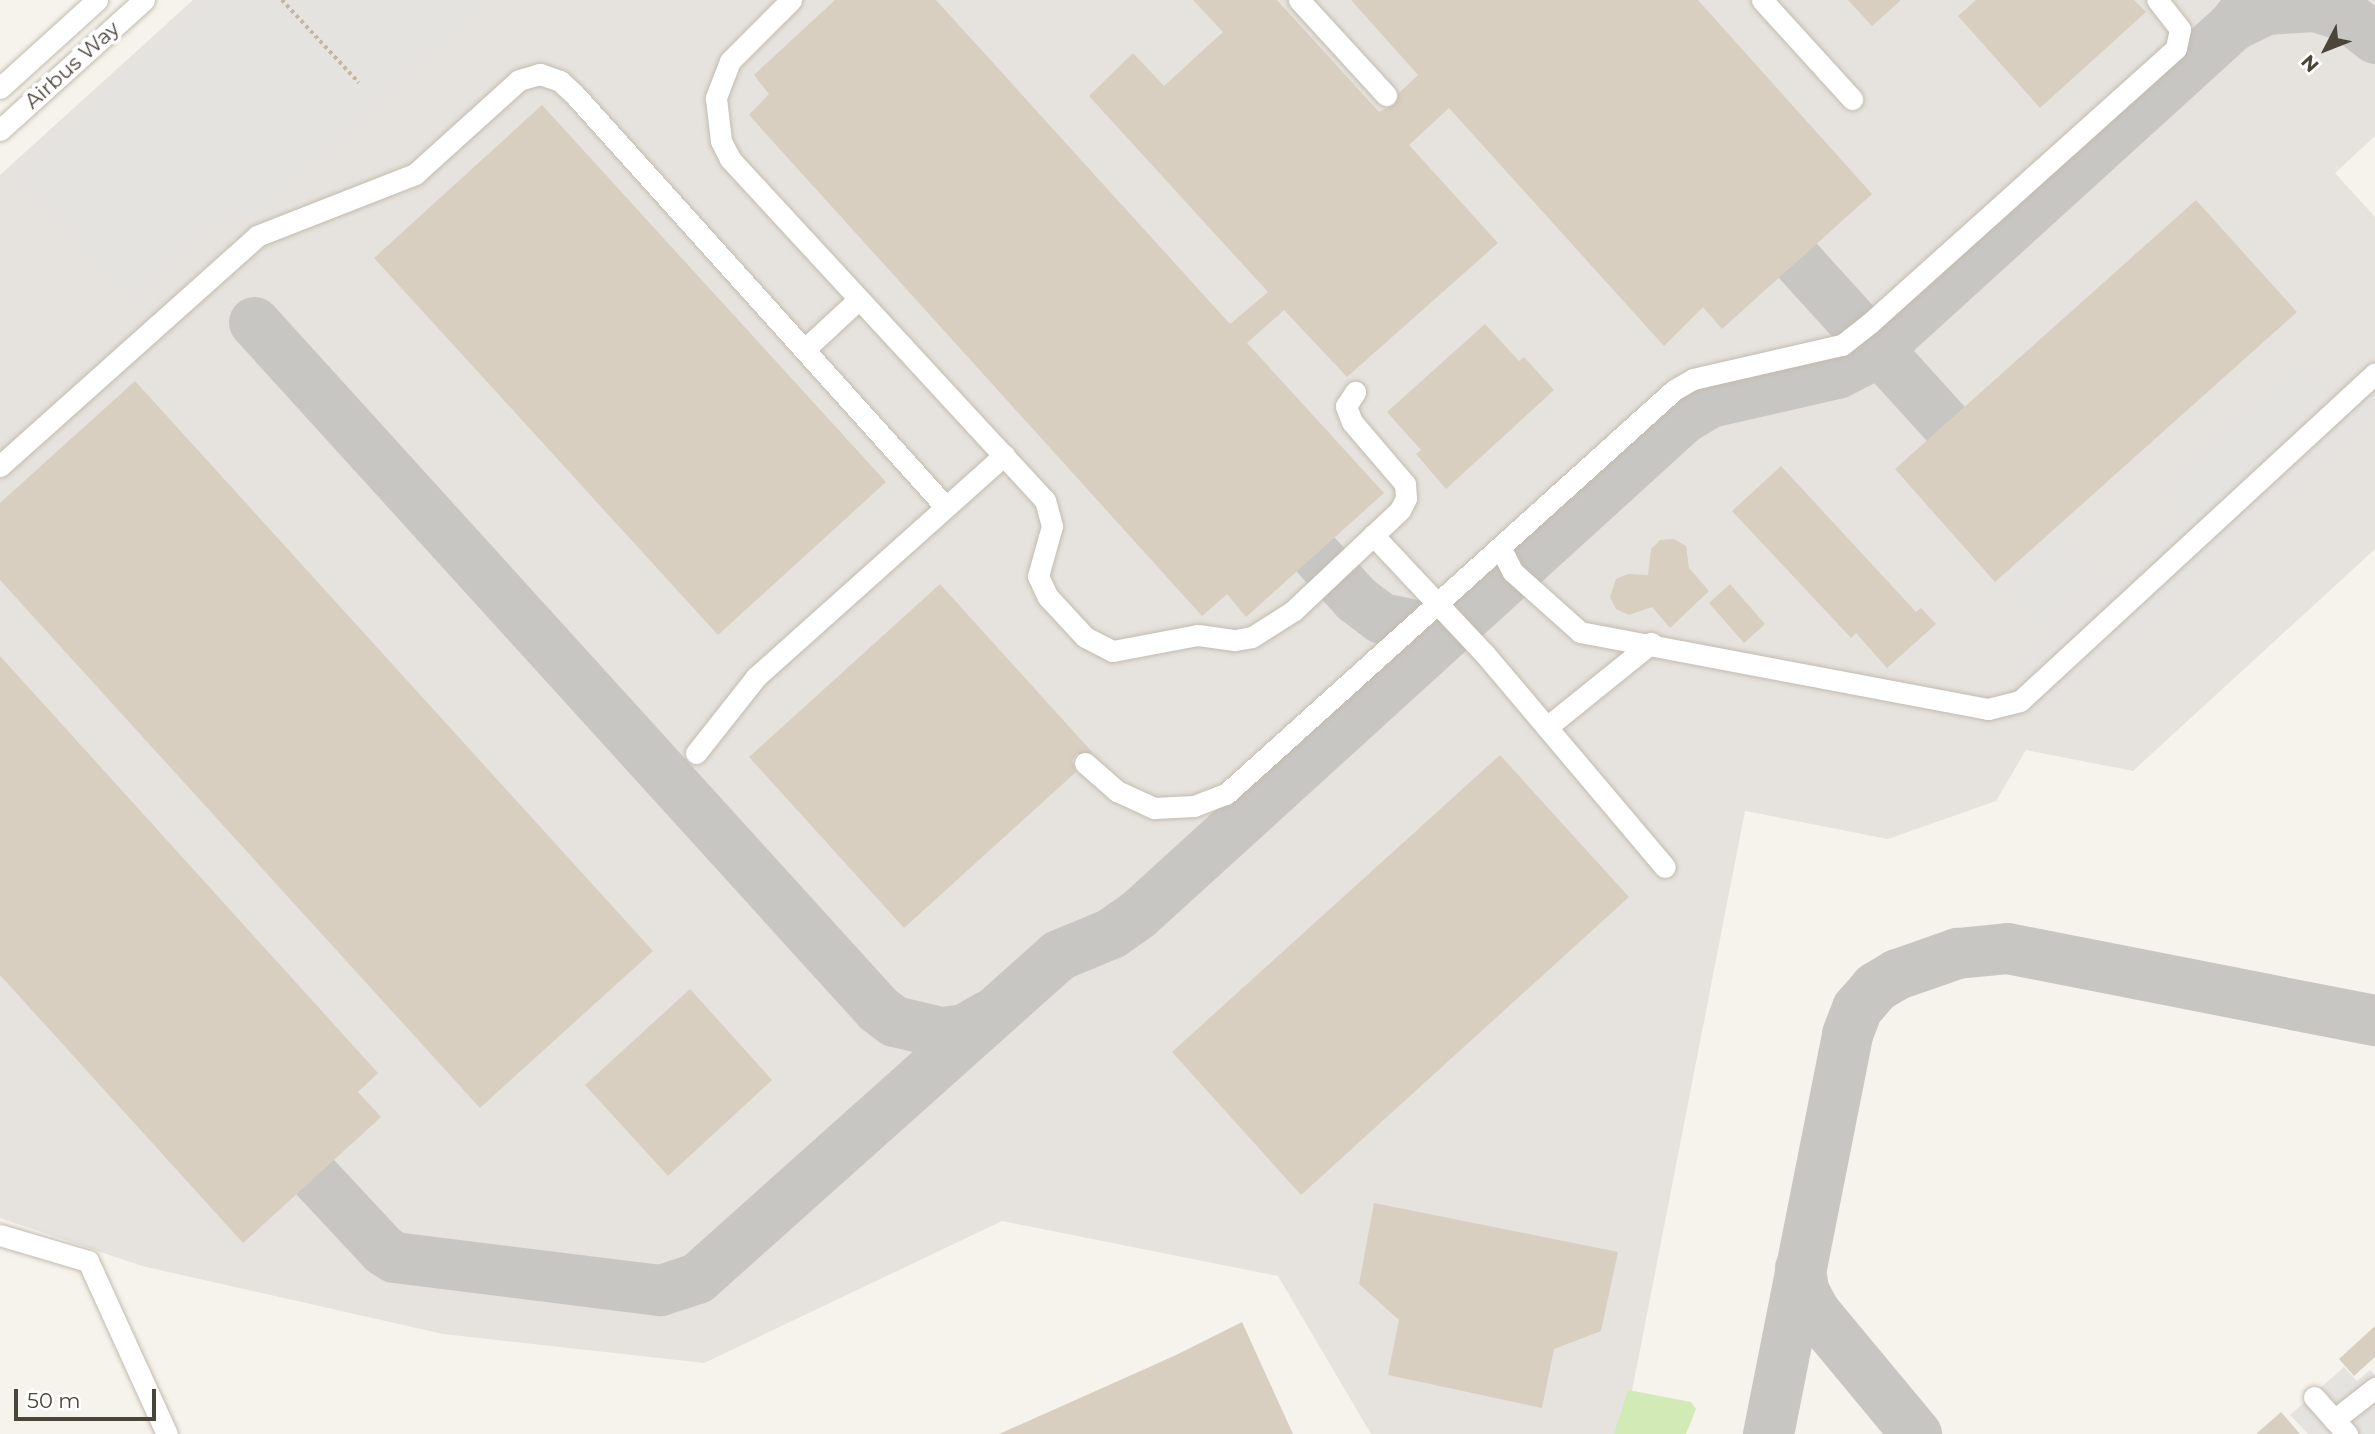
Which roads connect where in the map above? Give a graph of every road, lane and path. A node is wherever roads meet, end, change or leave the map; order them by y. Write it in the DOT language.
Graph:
graph roads {
  1 [pos="97,0"];
  2 [pos="144,0"];
  3 [pos="282,0"];
  4 [pos="791,0"];
  5 [pos="1299,0"];
  6 [pos="1762,0"];
  7 [pos="2157,0"];
  8 [pos="359,83"];
  9 [pos="0,88"];
  10 [pos="1386,96"];
  11 [pos="1852,99"];
  12 [pos="0,130"];
  13 [pos="859,299"];
  14 [pos="806,348"];
  15 [pos="2375,373"];
  16 [pos="1355,391"];
  17 [pos="1004,456"];
  18 [pos="0,466"];
  19 [pos="945,506"];
  20 [pos="1373,535"];
  21 [pos="1500,547"];
  22 [pos="1438,605"];
  23 [pos="1651,643"];
  24 [pos="1546,727"];
  25 [pos="696,753"];
  26 [pos="1085,763"];
  27 [pos="1665,867"];
  28 [pos="0,1235"];
  29 [pos="2375,1388"];
  30 [pos="2314,1398"];
  31 [pos="2341,1427"];
  32 [pos="167,1434"];
  1 -- 9 [label="street, Airbus Way"];
  2 -- 12 [label="street, Airbus Way"];
  3 -- 8 [label="path"];
  4 -- 13 [label="street"];
  5 -- 10 [label="street"];
  6 -- 11 [label="street"];
  7 -- 21 [label="street"];
  13 -- 14 [label="street"];
  13 -- 17 [label="street"];
  14 -- 18 [label="street"];
  14 -- 19 [label="street"];
  15 -- 23 [label="street"];
  16 -- 20 [label="street"];
  17 -- 19 [label="street"];
  17 -- 20 [label="street"];
  19 -- 25 [label="street"];
  20 -- 22 [label="street"];
  21 -- 22 [label="street"];
  21 -- 23 [label="street"];
  22 -- 24 [label="street"];
  22 -- 26 [label="street"];
  23 -- 24 [label="street"];
  24 -- 27 [label="street"];
  28 -- 32 [label="street"];
  29 -- 31 [label="street"];
  30 -- 31 [label="street"];
}
